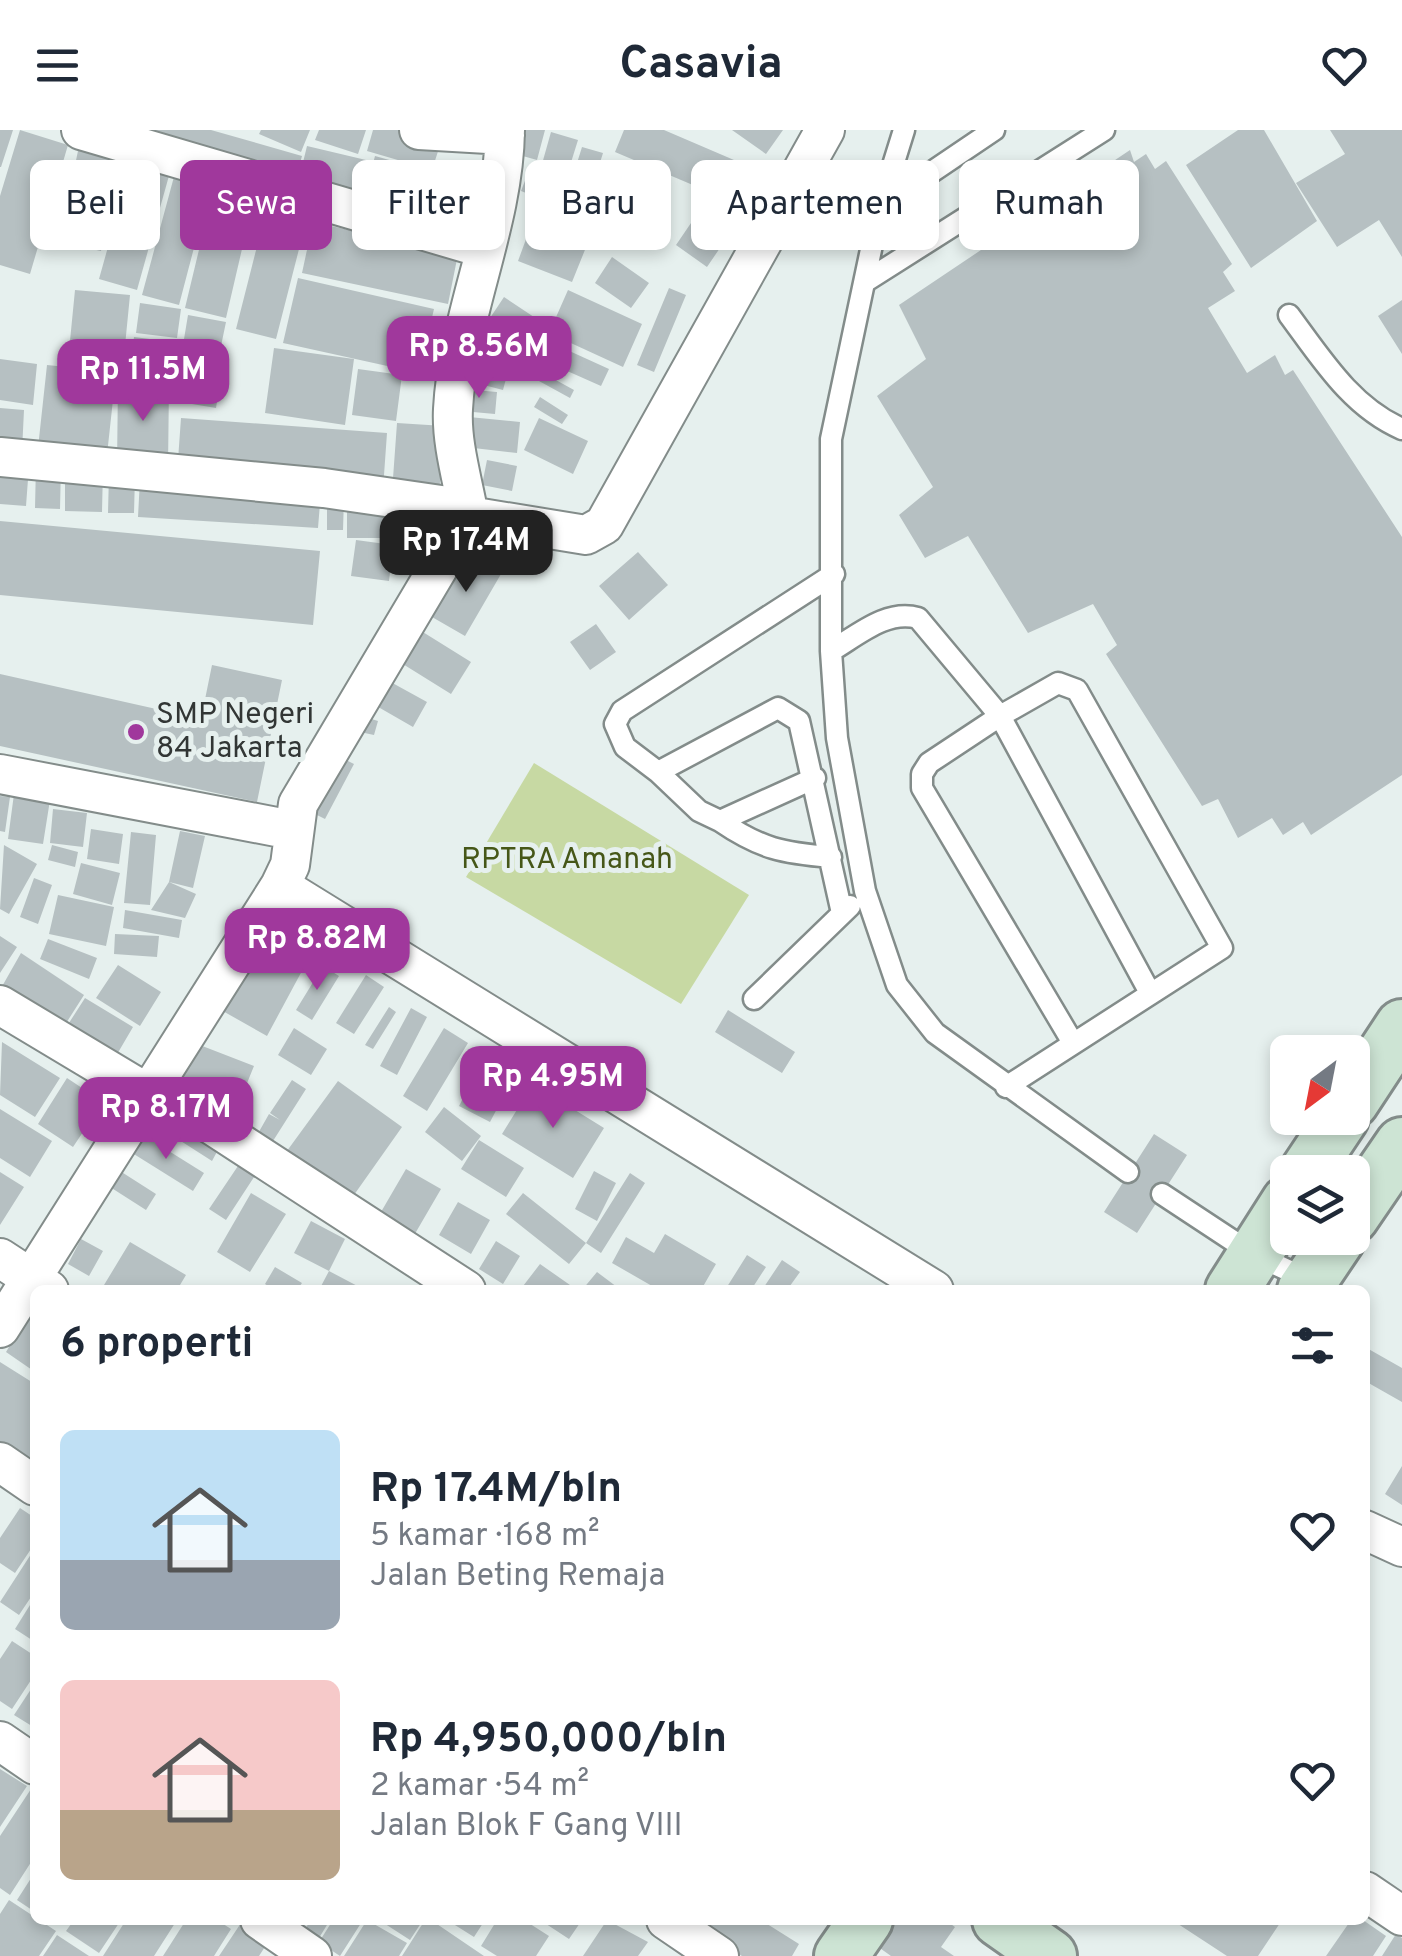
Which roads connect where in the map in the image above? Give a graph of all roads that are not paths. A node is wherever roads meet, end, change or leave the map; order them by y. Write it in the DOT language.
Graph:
graph roads {
  1 [pos="81,130"];
  2 [pos="419,130"];
  3 [pos="824,130"];
  4 [pos="904,130"];
  5 [pos="994,130"];
  6 [pos="1104,130"];
  7 [pos="505,133"];
  8 [pos="504,160"];
  9 [pos="895,160"];
  10 [pos="939,167"];
  11 [pos="352,210"];
  12 [pos="482,250"];
  13 [pos="872,250"];
  14 [pos="866,281"];
  15 [pos="1289,315"];
  16 [pos="1402,429"];
  17 [pos="0,457"];
  18 [pos="468,516"];
  19 [pos="834,574"];
  20 [pos="831,651"];
  21 [pos="1000,716"];
  22 [pos="658,772"];
  23 [pos="0,774"];
  24 [pos="815,778"];
  25 [pos="720,821"];
  26 [pos="292,830"];
  27 [pos="831,858"];
  28 [pos="280,886"];
  29 [pos="866,891"];
  30 [pos="842,914"];
  31 [pos="1149,991"];
  32 [pos="754,999"];
  33 [pos="0,1005"];
  34 [pos="1402,1026"];
  35 [pos="1073,1042"];
  36 [pos="1370,1075"];
  37 [pos="1006,1087"];
  38 [pos="152,1092"];
  39 [pos="1402,1144"];
  40 [pos="1128,1172"];
  41 [pos="1370,1191"];
  42 [pos="1162,1194"];
  43 [pos="1270,1230"];
  44 [pos="1327,1255"];
  45 [pos="0,1258"];
  46 [pos="1243,1272"];
  47 [pos="41,1284"];
  48 [pos="458,1285"];
  49 [pos="926,1285"];
  50 [pos="1307,1285"];
  51 [pos="30,1296"];
  52 [pos="0,1328"];
  53 [pos="0,1462"];
  54 [pos="30,1483"];
  55 [pos="1370,1532"];
  56 [pos="1402,1546"];
  57 [pos="0,1741"];
  58 [pos="30,1762"];
  59 [pos="1370,1894"];
  60 [pos="1402,1916"];
  61 [pos="267,1925"];
  62 [pos="674,1925"];
  63 [pos="863,1925"];
  64 [pos="1006,1925"];
  65 [pos="312,1956"];
  66 [pos="720,1956"];
  67 [pos="842,1956"];
  68 [pos="1050,1956"];
  1 -- 11 [label="street"];
  2 -- 7 [label="street"];
  3 -- 18 [label="street"];
  4 -- 9 [label="lane"];
  5 -- 10 [label="lane"];
  6 -- 14 [label="lane"];
  7 -- 8 [label="street"];
  12 -- 18 [label="street"];
  13 -- 14 [label="lane"];
  14 -- 19 [label="lane"];
  15 -- 16 [label="lane"];
  17 -- 18 [label="street"];
  18 -- 26 [label="street"];
  19 -- 20 [label="lane"];
  19 -- 22 [label="lane"];
  20 -- 21 [label="lane"];
  20 -- 29 [label="lane"];
  21 -- 31 [label="lane"];
  21 -- 31 [label="lane"];
  21 -- 35 [label="lane"];
  22 -- 24 [label="lane"];
  22 -- 25 [label="lane"];
  23 -- 26 [label="street"];
  24 -- 25 [label="lane"];
  24 -- 27 [label="lane"];
  25 -- 27 [label="lane"];
  26 -- 28 [label="street"];
  27 -- 30 [label="lane"];
  28 -- 38 [label="street"];
  28 -- 49 [label="street"];
  29 -- 30 [label="lane"];
  29 -- 37 [label="lane"];
  30 -- 32 [label="lane"];
  31 -- 35 [label="lane"];
  33 -- 38 [label="street"];
  34 -- 36 [label="street"];
  35 -- 37 [label="lane"];
  37 -- 40 [label="lane"];
  38 -- 47 [label="street"];
  38 -- 48 [label="street"];
  39 -- 41 [label="street"];
  42 -- 46 [label="lane"];
  43 -- 46 [label="street"];
  44 -- 50 [label="street"];
  45 -- 47 [label="street"];
  46 -- 50 [label="lane"];
  51 -- 52 [label="street"];
  53 -- 54 [label="street"];
  55 -- 56 [label="street"];
  57 -- 58 [label="street"];
  59 -- 60 [label="street"];
  61 -- 65 [label="street"];
  62 -- 66 [label="street"];
  63 -- 67 [label="street"];
  64 -- 68 [label="street"];
}
